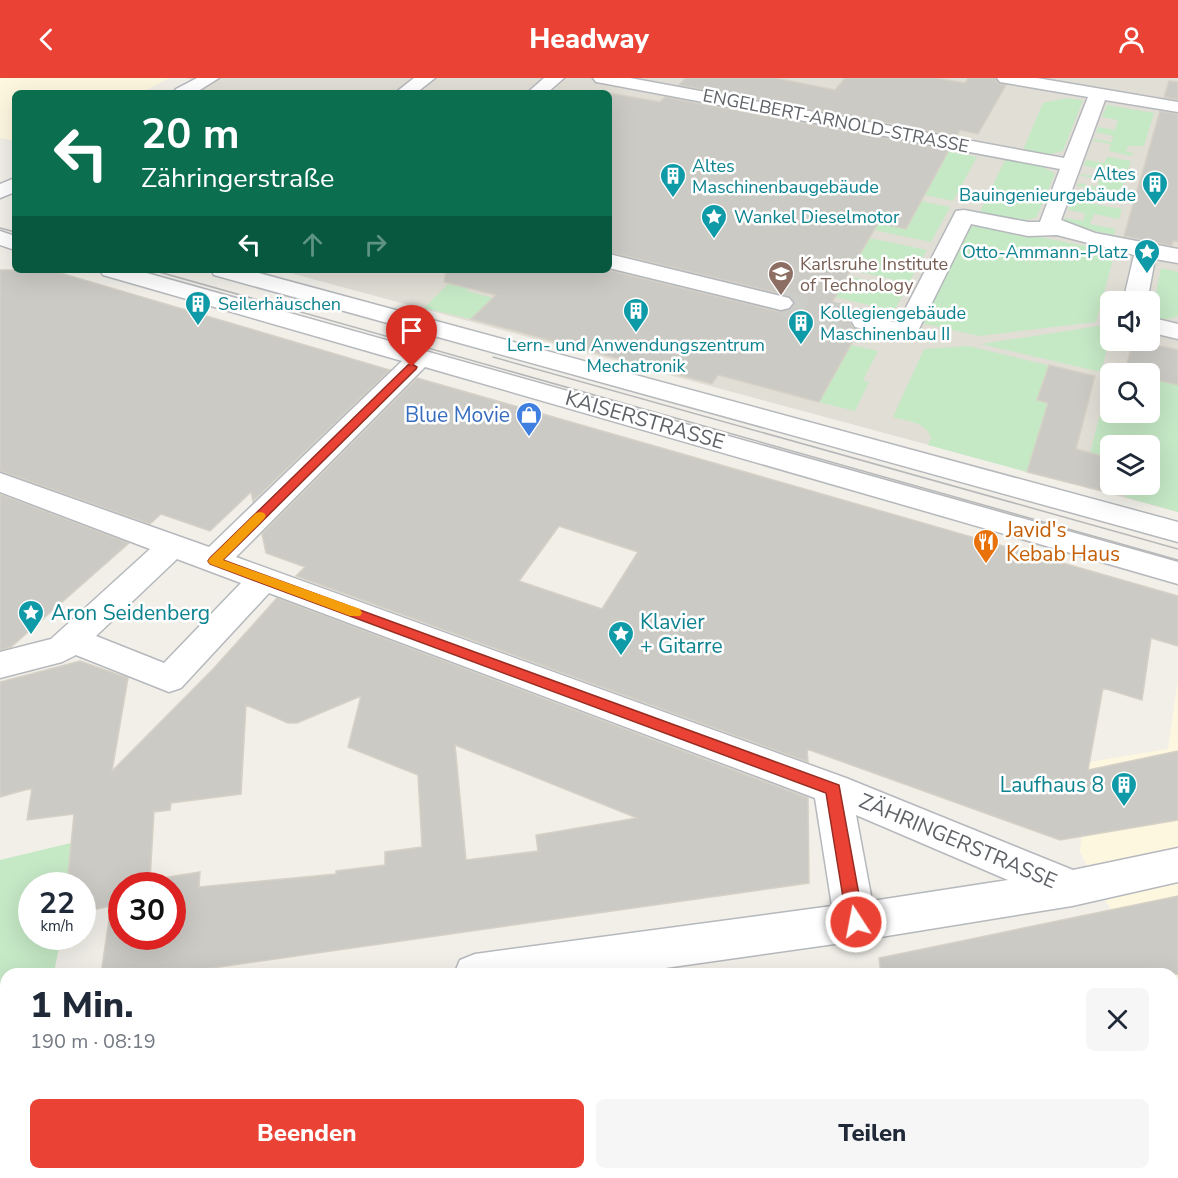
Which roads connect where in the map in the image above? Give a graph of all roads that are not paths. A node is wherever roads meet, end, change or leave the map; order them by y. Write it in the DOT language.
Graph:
graph roads {
  1 [pos="210,78"];
  2 [pos="426,78"];
  3 [pos="555,78"];
  4 [pos="602,78"];
  5 [pos="1006,78"];
  6 [pos="647,82"];
  7 [pos="188,90"];
  8 [pos="408,90"];
  9 [pos="540,90"];
  10 [pos="1099,93"];
  11 [pos="1178,107"];
  12 [pos="1070,165"];
  13 [pos="12,189"];
  14 [pos="2,204"];
  15 [pos="1057,229"];
  16 [pos="1146,250"];
  17 [pos="1178,256"];
  18 [pos="612,262"];
  19 [pos="122,273"];
  20 [pos="233,273"];
  21 [pos="1137,291"];
  22 [pos="781,303"];
  23 [pos="864,322"];
  24 [pos="1160,327"];
  25 [pos="1178,332"];
  26 [pos="421,357"];
  27 [pos="0,482"];
  28 [pos="1178,532"];
  29 [pos="173,545"];
  30 [pos="214,561"];
  31 [pos="1178,573"];
  32 [pos="263,580"];
  33 [pos="72,640"];
  34 [pos="0,665"];
  35 [pos="833,789"];
  36 [pos="1178,865"];
  37 [pos="1072,888"];
  38 [pos="856,922"];
  39 [pos="519,968"];
  1 -- 7 [label="street"];
  2 -- 8 [label="street"];
  3 -- 9 [label="street"];
  4 -- 6 [label="street, ENGELBERT-ARNOLD-STRASSE"];
  5 -- 10 [label="street"];
  6 -- 12 [label="street, ENGELBERT-ARNOLD-STRASSE"];
  10 -- 11 [label="street"];
  10 -- 12 [label="street"];
  12 -- 15 [label="street"];
  13 -- 14 [label="street"];
  15 -- 16 [label="street"];
  15 -- 23 [label="street"];
  16 -- 17 [label="street"];
  16 -- 21 [label="street"];
  18 -- 22 [label="street"];
  19 -- 26 [label="street, KAISERSTRASSE"];
  20 -- 28 [label="street, KAISERSTRASSE"];
  24 -- 25 [label="street"];
  26 -- 30 [label="street"];
  26 -- 31 [label="street, KAISERSTRASSE"];
  27 -- 29 [label="street, ZÄHRINGERSTRASSE"];
  29 -- 30 [label="street, ZÄHRINGERSTRASSE"];
  29 -- 33 [label="street"];
  30 -- 32 [label="street, ZÄHRINGERSTRASSE"];
  32 -- 33 [label="street"];
  32 -- 35 [label="street, ZÄHRINGERSTRASSE"];
  33 -- 34 [label="street"];
  35 -- 37 [label="street, ZÄHRINGERSTRASSE"];
  35 -- 38 [label="street"];
  36 -- 37 [label="street"];
  37 -- 38 [label="street"];
  38 -- 39 [label="street"];
}
